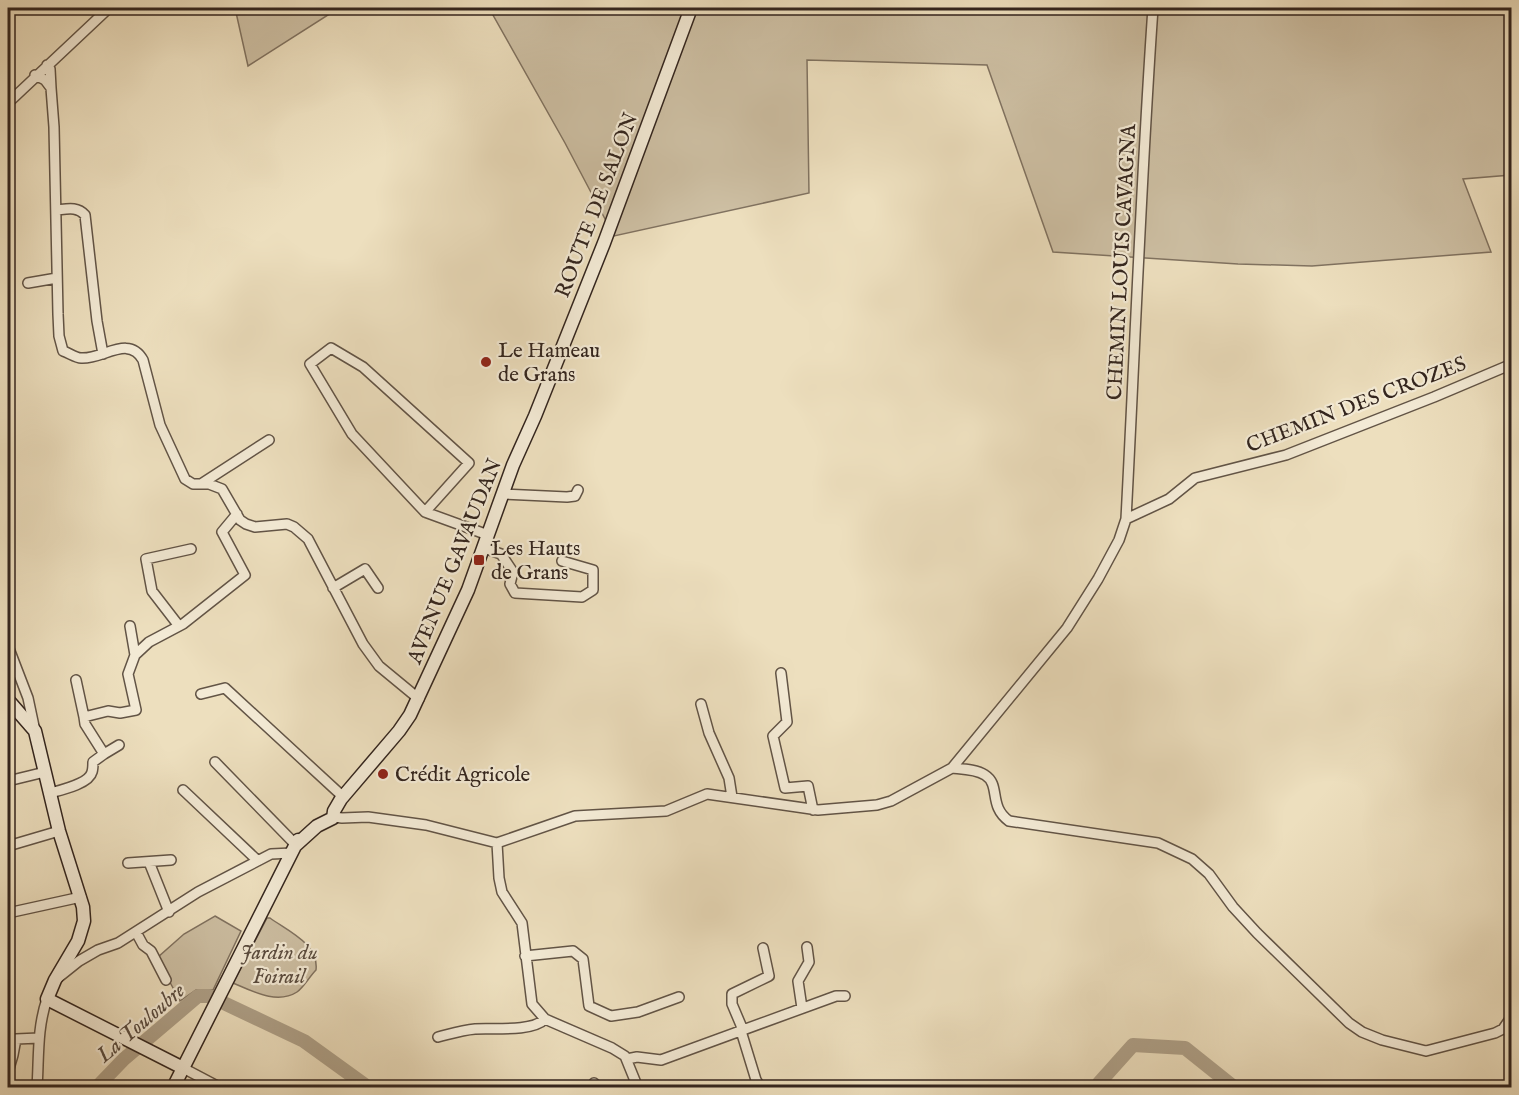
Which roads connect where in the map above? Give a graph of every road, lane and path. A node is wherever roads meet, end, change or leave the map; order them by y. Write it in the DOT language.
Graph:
graph roads {
  1 [pos="109,8"];
  2 [pos="692,8"];
  3 [pos="1153,8"];
  4 [pos="47,65"];
  5 [pos="35,75"];
  6 [pos="51,88"];
  7 [pos="8,103"];
  8 [pos="56,210"];
  9 [pos="57,278"];
  10 [pos="28,283"];
  11 [pos="102,354"];
  12 [pos="1512,364"];
  13 [pos="535,416"];
  14 [pos="269,440"];
  15 [pos="199,485"];
  16 [pos="578,490"];
  17 [pos="502,494"];
  18 [pos="425,512"];
  19 [pos="237,514"];
  20 [pos="1126,519"];
  21 [pos="488,535"];
  22 [pos="484,548"];
  23 [pos="191,549"];
  24 [pos="562,561"];
  25 [pos="333,588"];
  26 [pos="378,588"];
  27 [pos="130,626"];
  28 [pos="179,626"];
  29 [pos="8,646"];
  30 [pos="135,655"];
  31 [pos="781,673"];
  32 [pos="76,680"];
  33 [pos="201,694"];
  34 [pos="419,699"];
  35 [pos="8,700"];
  36 [pos="701,704"];
  37 [pos="84,717"];
  38 [pos="35,731"];
  39 [pos="119,745"];
  40 [pos="104,754"];
  41 [pos="215,762"];
  42 [pos="951,768"];
  43 [pos="45,772"];
  44 [pos="362,775"];
  45 [pos="8,781"];
  46 [pos="183,790"];
  47 [pos="50,793"];
  48 [pos="339,793"];
  49 [pos="732,797"];
  50 [pos="813,810"];
  51 [pos="329,814"];
  52 [pos="59,831"];
  53 [pos="8,843"];
  54 [pos="497,843"];
  55 [pos="294,849"];
  56 [pos="171,860"];
  57 [pos="258,861"];
  58 [pos="149,862"];
  59 [pos="128,863"];
  60 [pos="81,897"];
  61 [pos="13,911"];
  62 [pos="169,912"];
  63 [pos="136,932"];
  64 [pos="807,947"];
  65 [pos="763,948"];
  66 [pos="525,956"];
  67 [pos="55,980"];
  68 [pos="166,980"];
  69 [pos="845,996"];
  70 [pos="679,997"];
  71 [pos="46,999"];
  72 [pos="802,1008"];
  73 [pos="1512,1016"];
  74 [pos="545,1019"];
  75 [pos="742,1031"];
  76 [pos="438,1037"];
  77 [pos="39,1038"];
  78 [pos="627,1059"];
  79 [pos="183,1068"];
  80 [pos="8,1072"];
  81 [pos="37,1088"];
  82 [pos="173,1088"];
  83 [pos="221,1088"];
  84 [pos="638,1088"];
  85 [pos="761,1088"];
  1 -- 4 [label="street"];
  2 -- 13 [label="street, ROUTE DE SALON"];
  3 -- 20 [label="street, CHEMIN LOUIS CAVAGNA"];
  4 -- 5 [label="street"];
  4 -- 6 [label="street"];
  5 -- 6 [label="street"];
  5 -- 7 [label="street"];
  6 -- 8 [label="street"];
  8 -- 9 [label="street"];
  8 -- 11 [label="street"];
  9 -- 10 [label="street"];
  9 -- 11 [label="street"];
  11 -- 15 [label="street"];
  12 -- 20 [label="street, CHEMIN DES CROZES"];
  13 -- 17 [label="street, AVENUE GAVAUDAN"];
  14 -- 15 [label="street"];
  15 -- 19 [label="street"];
  16 -- 17 [label="street"];
  17 -- 21 [label="street, AVENUE GAVAUDAN"];
  18 -- 18 [label="street"];
  18 -- 21 [label="street"];
  19 -- 25 [label="street"];
  19 -- 28 [label="street"];
  20 -- 42 [label="street"];
  21 -- 22 [label="street, AVENUE GAVAUDAN"];
  22 -- 24 [label="street"];
  22 -- 34 [label="street, AVENUE GAVAUDAN"];
  23 -- 28 [label="street"];
  25 -- 26 [label="street"];
  25 -- 34 [label="street"];
  27 -- 30 [label="street"];
  28 -- 30 [label="street"];
  29 -- 38 [label="street"];
  30 -- 37 [label="street"];
  31 -- 50 [label="street"];
  32 -- 37 [label="street"];
  33 -- 48 [label="street"];
  34 -- 44 [label="street, AVENUE GAVAUDAN"];
  35 -- 38 [label="street"];
  36 -- 49 [label="street"];
  37 -- 40 [label="street"];
  38 -- 43 [label="street"];
  39 -- 40 [label="street"];
  40 -- 47 [label="street"];
  41 -- 55 [label="street"];
  42 -- 50 [label="street"];
  42 -- 73 [label="street"];
  43 -- 45 [label="street"];
  43 -- 47 [label="street"];
  44 -- 48 [label="street, AVENUE GAVAUDAN"];
  44 -- 51 [label="street, AVENUE GAVAUDAN"];
  46 -- 57 [label="street"];
  47 -- 52 [label="street"];
  48 -- 51 [label="street, AVENUE GAVAUDAN"];
  49 -- 50 [label="street"];
  49 -- 54 [label="street"];
  51 -- 54 [label="street"];
  51 -- 55 [label="street"];
  52 -- 53 [label="street"];
  52 -- 60 [label="street"];
  54 -- 66 [label="street"];
  55 -- 57 [label="street"];
  55 -- 79 [label="street"];
  56 -- 58 [label="street"];
  57 -- 62 [label="street"];
  58 -- 59 [label="street"];
  58 -- 62 [label="street"];
  60 -- 61 [label="street"];
  60 -- 67 [label="street"];
  62 -- 63 [label="street"];
  63 -- 67 [label="street"];
  63 -- 68 [label="street"];
  64 -- 72 [label="street"];
  65 -- 75 [label="street"];
  66 -- 70 [label="street"];
  66 -- 74 [label="street"];
  67 -- 71 [label="street"];
  69 -- 72 [label="street"];
  71 -- 77 [label="street"];
  71 -- 79 [label="street"];
  72 -- 75 [label="street"];
  74 -- 76 [label="street"];
  74 -- 78 [label="street"];
  75 -- 78 [label="street"];
  75 -- 85 [label="street"];
  77 -- 80 [label="street"];
  77 -- 81 [label="street"];
  78 -- 84 [label="street"];
  79 -- 82 [label="street"];
  79 -- 83 [label="street"];
}
